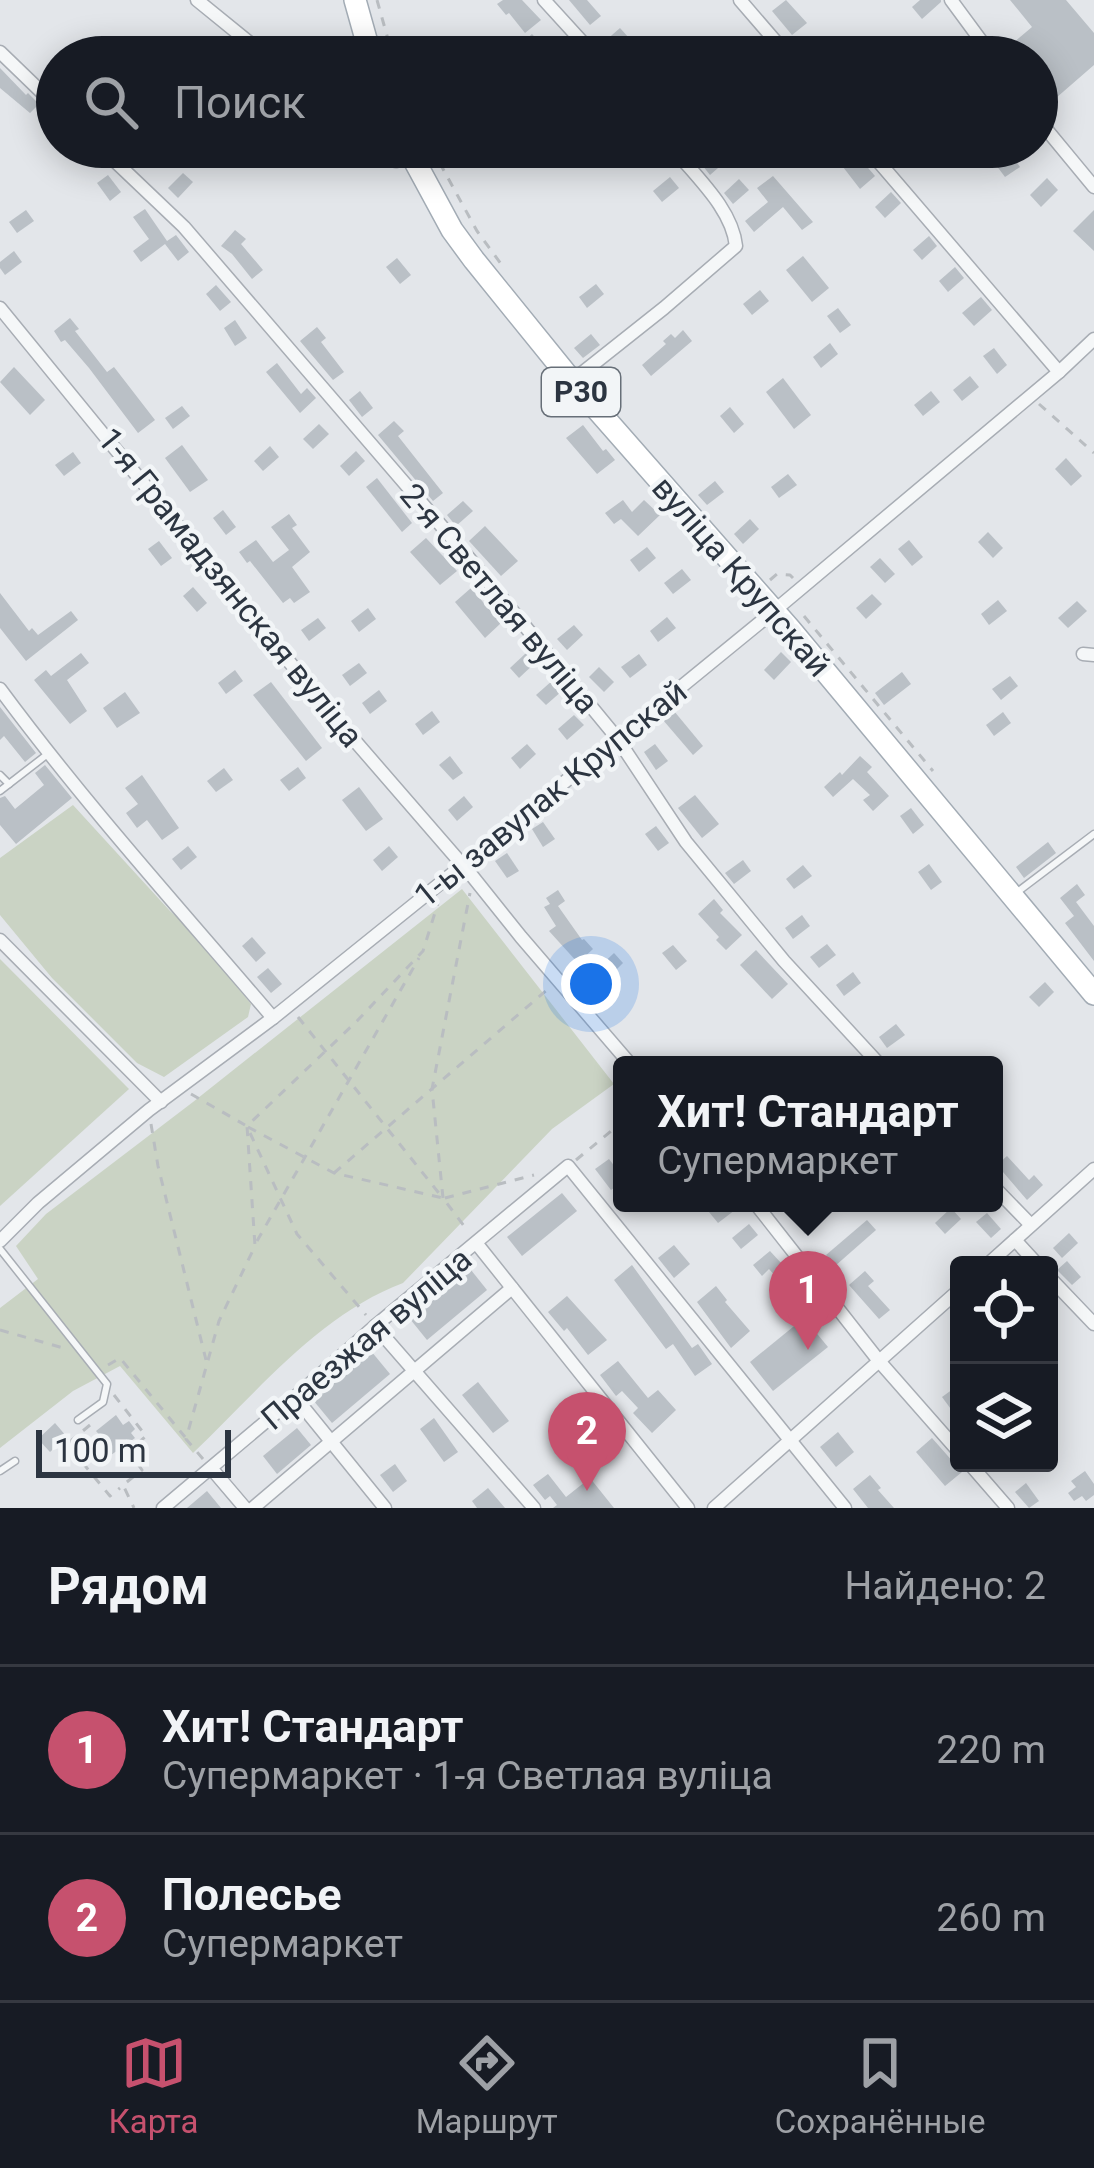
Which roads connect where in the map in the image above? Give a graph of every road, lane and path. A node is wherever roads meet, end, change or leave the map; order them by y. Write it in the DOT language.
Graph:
graph roads {
  1 [pos="197,0"];
  2 [pos="355,0"];
  3 [pos="377,0"];
  4 [pos="544,0"];
  5 [pos="740,0"];
  6 [pos="951,0"];
  7 [pos="241,36"];
  8 [pos="365,36"];
  9 [pos="387,36"];
  10 [pos="577,36"];
  11 [pos="771,36"];
  12 [pos="978,36"];
  13 [pos="0,52"];
  14 [pos="36,87"];
  15 [pos="1058,143"];
  16 [pos="122,168"];
  17 [pos="419,168"];
  18 [pos="689,168"];
  19 [pos="884,168"];
  20 [pos="1094,187"];
  21 [pos="0,308"];
  22 [pos="1094,339"];
  23 [pos="1059,372"];
  24 [pos="572,381"];
  25 [pos="1030,394"];
  26 [pos="1094,453"];
  27 [pos="774,611"];
  28 [pos="804,616"];
  29 [pos="0,689"];
  30 [pos="616,738"];
  31 [pos="49,753"];
  32 [pos="0,775"];
  33 [pos="938,777"];
  34 [pos="8,784"];
  35 [pos="0,791"];
  36 [pos="1094,834"];
  37 [pos="468,871"];
  38 [pos="446,879"];
  39 [pos="1012,896"];
  40 [pos="0,940"];
  41 [pos="423,951"];
  42 [pos="559,980"];
  43 [pos="1094,994"];
  44 [pos="288,1006"];
  45 [pos="273,1018"];
  46 [pos="325,1052"];
  47 [pos="623,1056"];
  48 [pos="872,1056"];
  49 [pos="349,1081"];
  50 [pos="180,1088"];
  51 [pos="432,1089"];
  52 [pos="155,1106"];
  53 [pos="247,1126"];
  54 [pos="386,1128"];
  55 [pos="613,1129"];
  56 [pos="305,1157"];
  57 [pos="568,1166"];
  58 [pos="1094,1169"];
  59 [pos="334,1173"];
  60 [pos="1003,1196"];
  61 [pos="443,1198"];
  62 [pos="281,1200"];
  63 [pos="761,1212"];
  64 [pos="1031,1226"];
  65 [pos="1015,1240"];
  66 [pos="477,1244"];
  67 [pos="0,1245"];
  68 [pos="255,1246"];
  69 [pos="997,1256"];
  70 [pos="1030,1256"];
  71 [pos="1058,1286"];
  72 [pos="512,1288"];
  73 [pos="950,1298"];
  74 [pos="1094,1324"];
  75 [pos="375,1326"];
  76 [pos="0,1330"];
  77 [pos="82,1354"];
  78 [pos="880,1360"];
  79 [pos="207,1363"];
  80 [pos="97,1371"];
  81 [pos="415,1371"];
  82 [pos="107,1384"];
  83 [pos="296,1397"];
  84 [pos="102,1415"];
  85 [pos="78,1420"];
  86 [pos="187,1439"];
  87 [pos="789,1441"];
  88 [pos="331,1442"];
  89 [pos="950,1442"];
  90 [pos="15,1461"];
  91 [pos="211,1468"];
  92 [pos="0,1471"];
  93 [pos="977,1472"];
  94 [pos="123,1485"];
  95 [pos="134,1508"];
  96 [pos="164,1508"];
  97 [pos="249,1508"];
  98 [pos="385,1508"];
  99 [pos="534,1508"];
  100 [pos="688,1508"];
  101 [pos="714,1508"];
  102 [pos="845,1508"];
  103 [pos="1008,1508"];
  1 -- 7 [label="street"];
  2 -- 8 [label="main road"];
  3 -- 9 [label="path"];
  4 -- 10 [label="street"];
  5 -- 11 [label="street"];
  6 -- 12 [label="street"];
  13 -- 14 [label="street"];
  15 -- 20 [label="street"];
  16 -- 30 [label="street, 2-я Светлая вуліца"];
  17 -- 24 [label="main road, вуліца Крупскай / Р30"];
  18 -- 24 [label="street"];
  19 -- 23 [label="street"];
  21 -- 37 [label="street, 1-я Грамадзянская вуліца"];
  22 -- 23 [label="street, 1-ы завулак Крупскай"];
  23 -- 25 [label="street, 1-ы завулак Крупскай"];
  24 -- 27 [label="main road, вуліца Крупскай / Р30"];
  25 -- 26 [label="path"];
  25 -- 27 [label="street, 1-ы завулак Крупскай"];
  27 -- 30 [label="street, 1-ы завулак Крупскай"];
  27 -- 39 [label="main road, вуліца Крупскай / Р30"];
  28 -- 33 [label="path"];
  29 -- 31 [label="street"];
  30 -- 37 [label="street, 1-ы завулак Крупскай"];
  30 -- 48 [label="street, 2-я Светлая вуліца"];
  31 -- 34 [label="lane"];
  31 -- 45 [label="street"];
  32 -- 34 [label="lane"];
  34 -- 35 [label="lane"];
  36 -- 39 [label="lane"];
  37 -- 38 [label="street, 1-ы завулак Крупскай"];
  37 -- 42 [label="street, 1-я Грамадзянская вуліца"];
  37 -- 51 [label="path"];
  38 -- 41 [label="path"];
  38 -- 44 [label="street, 1-ы завулак Крупскай"];
  39 -- 43 [label="main road, вуліца Крупскай / Р30"];
  40 -- 52 [label="street"];
  41 -- 46 [label="path"];
  41 -- 49 [label="path"];
  42 -- 47 [label="street, 1-я Грамадзянская вуліца"];
  42 -- 51 [label="path"];
  44 -- 45 [label="street, 1-ы завулак Крупскай"];
  44 -- 46 [label="path"];
  45 -- 50 [label="street, 1-ы завулак Крупскай"];
  46 -- 49 [label="path"];
  46 -- 53 [label="path"];
  49 -- 54 [label="path"];
  49 -- 56 [label="path"];
  50 -- 52 [label="street, 1-ы завулак Крупскай"];
  50 -- 53 [label="path"];
  51 -- 54 [label="path"];
  51 -- 61 [label="path"];
  52 -- 67 [label="street, 1-ы завулак Крупскай"];
  52 -- 79 [label="path"];
  53 -- 56 [label="path"];
  53 -- 62 [label="path"];
  53 -- 68 [label="path"];
  54 -- 59 [label="path"];
  54 -- 61 [label="path"];
  55 -- 57 [label="path"];
  56 -- 59 [label="path"];
  56 -- 62 [label="path"];
  57 -- 61 [label="path"];
  57 -- 66 [label="street, Праезжая вуліца"];
  57 -- 87 [label="street"];
  58 -- 64 [label="street"];
  59 -- 61 [label="path"];
  60 -- 64 [label="street"];
  61 -- 66 [label="path"];
  62 -- 68 [label="path"];
  62 -- 75 [label="path"];
  63 -- 78 [label="street"];
  64 -- 65 [label="street"];
  65 -- 69 [label="street"];
  65 -- 70 [label="street"];
  66 -- 72 [label="street"];
  66 -- 75 [label="street, Праезжая вуліца"];
  67 -- 77 [label="lane"];
  68 -- 79 [label="path"];
  71 -- 74 [label="street"];
  72 -- 81 [label="street, Праезжая вуліца"];
  72 -- 100 [label="street"];
  73 -- 78 [label="street"];
  75 -- 81 [label="street"];
  75 -- 83 [label="street, Праезжая вуліца"];
  76 -- 77 [label="path"];
  77 -- 80 [label="lane"];
  78 -- 87 [label="street"];
  78 -- 89 [label="street"];
  79 -- 86 [label="path"];
  80 -- 82 [label="lane"];
  80 -- 86 [label="path"];
  81 -- 88 [label="street, Праезжая вуліца"];
  81 -- 99 [label="street"];
  82 -- 85 [label="lane"];
  82 -- 94 [label="path"];
  83 -- 88 [label="street"];
  83 -- 91 [label="street, Праезжая вуліца"];
  84 -- 94 [label="path"];
  86 -- 91 [label="path"];
  87 -- 101 [label="street"];
  87 -- 102 [label="street"];
  88 -- 97 [label="street, Праезжая вуліца"];
  88 -- 98 [label="street"];
  90 -- 92 [label="lane"];
  91 -- 96 [label="street, Праезжая вуліца"];
  91 -- 97 [label="street"];
  93 -- 103 [label="street"];
  94 -- 95 [label="path"];
}
